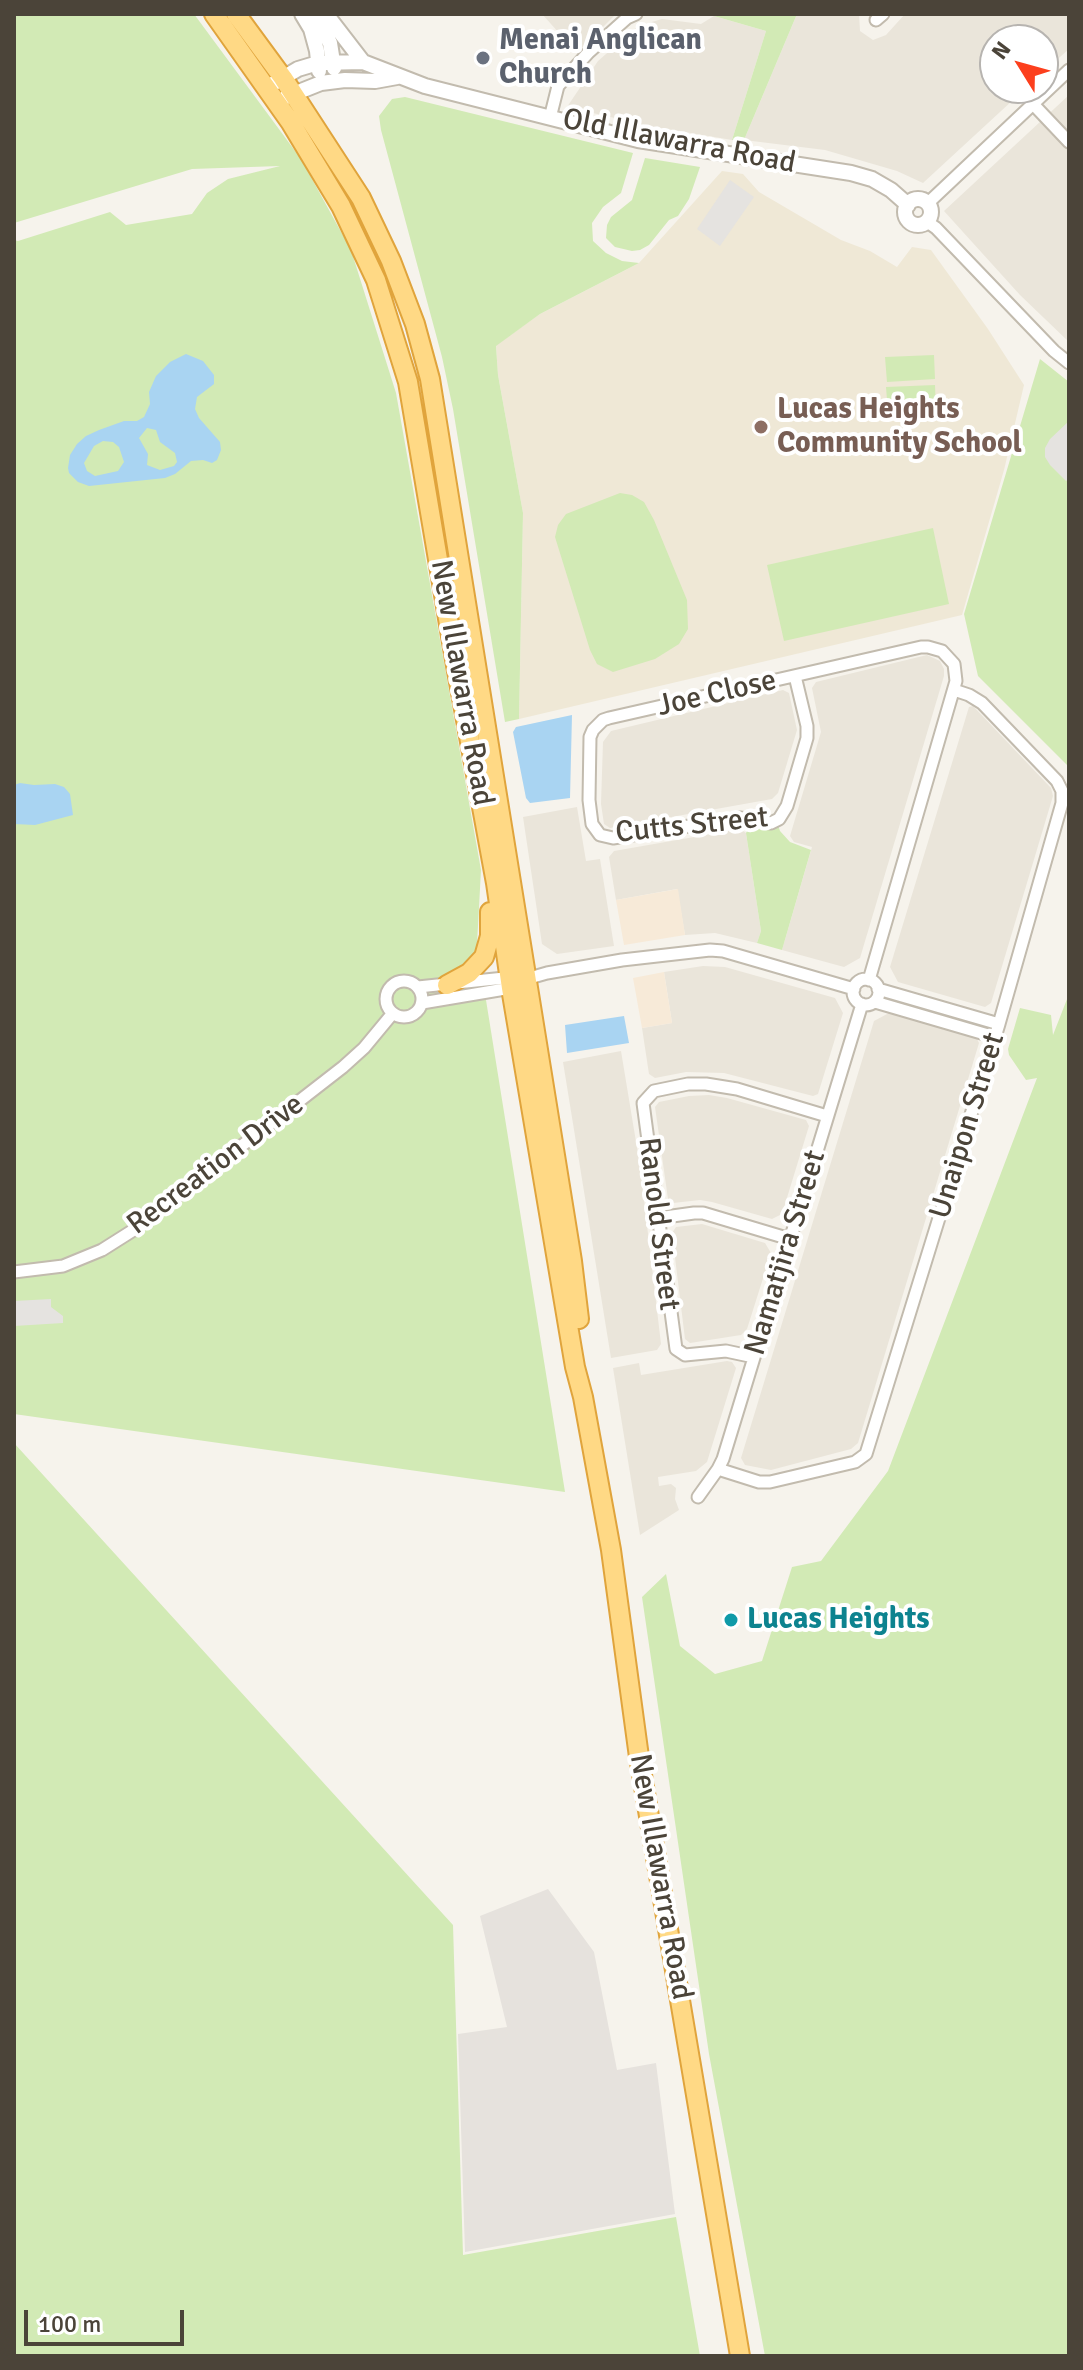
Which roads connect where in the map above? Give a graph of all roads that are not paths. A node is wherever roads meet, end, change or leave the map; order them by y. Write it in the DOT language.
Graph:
graph roads {
  1 [pos="214,14"];
  2 [pos="236,14"];
  3 [pos="302,14"];
  4 [pos="315,14"];
  5 [pos="326,14"];
  6 [pos="636,14"];
  7 [pos="326,62"];
  8 [pos="363,62"];
  9 [pos="398,77"];
  10 [pos="328,82"];
  11 [pos="288,85"];
  12 [pos="271,96"];
  13 [pos="1033,104"];
  14 [pos="550,118"];
  15 [pos="1069,142"];
  16 [pos="928,203"];
  17 [pos="908,205"];
  18 [pos="926,221"];
  19 [pos="1069,363"];
  20 [pos="795,676"];
  21 [pos="954,690"];
  22 [pos="600,835"];
  23 [pos="496,883"];
  24 [pos="515,981"];
  25 [pos="874,984"];
  26 [pos="447,985"];
  27 [pos="418,987"];
  28 [pos="854,989"];
  29 [pos="422,1003"];
  30 [pos="868,1003"];
  31 [pos="393,1013"];
  32 [pos="997,1030"];
  33 [pos="827,1116"];
  34 [pos="658,1218"];
  35 [pos="790,1239"];
  36 [pos="14,1272"];
  37 [pos="754,1357"];
  38 [pos="718,1469"];
  39 [pos="698,1497"];
  40 [pos="740,2356"];
  1 -- 12 [label="highway, New Illawarra Road"];
  2 -- 11 [label="highway, New Illawarra Road"];
  3 -- 7 [label="street"];
  4 -- 7 [label="street"];
  5 -- 8 [label="street, Old Illawarra Road"];
  6 -- 14 [label="street"];
  7 -- 8 [label="street, Old Illawarra Road"];
  7 -- 10 [label="street"];
  7 -- 11 [label="street, Old Illawarra Road"];
  8 -- 9 [label="street, Old Illawarra Road"];
  9 -- 10 [label="street, Old Illawarra Road"];
  9 -- 14 [label="street, Old Illawarra Road"];
  10 -- 11 [label="street, Old Illawarra Road"];
  11 -- 12 [label="street, Old Illawarra Road"];
  11 -- 24 [label="highway, New Illawarra Road"];
  12 -- 23 [label="highway, New Illawarra Road"];
  13 -- 15 [label="street"];
  13 -- 16 [label="street"];
  14 -- 17 [label="street, Old Illawarra Road"];
  16 -- 17 [label="street"];
  16 -- 18 [label="street"];
  17 -- 18 [label="street"];
  18 -- 19 [label="street"];
  20 -- 21 [label="street, Joe Close"];
  20 -- 22 [label="street, Joe Close"];
  20 -- 22 [label="street, Cutts Street"];
  21 -- 25 [label="street"];
  21 -- 32 [label="street, Unaipon Street"];
  23 -- 24 [label="highway, New Illawarra Road"];
  23 -- 26 [label="highway"];
  24 -- 26 [label="street"];
  24 -- 28 [label="street"];
  24 -- 29 [label="street"];
  24 -- 40 [label="highway, New Illawarra Road"];
  25 -- 28 [label="street"];
  25 -- 30 [label="street"];
  25 -- 32 [label="street"];
  26 -- 27 [label="street"];
  27 -- 29 [label="street"];
  27 -- 31 [label="street"];
  28 -- 30 [label="street"];
  29 -- 31 [label="street"];
  30 -- 32 [label="street"];
  30 -- 33 [label="street, Namatjira Street"];
  31 -- 36 [label="street, Recreation Drive"];
  32 -- 38 [label="street, Unaipon Street"];
  33 -- 34 [label="street, Ranold Street"];
  33 -- 35 [label="street, Namatjira Street"];
  34 -- 35 [label="street"];
  34 -- 37 [label="street, Ranold Street"];
  35 -- 37 [label="street, Namatjira Street"];
  37 -- 38 [label="street, Namatjira Street"];
  38 -- 39 [label="street, Namatjira Street"];
}
